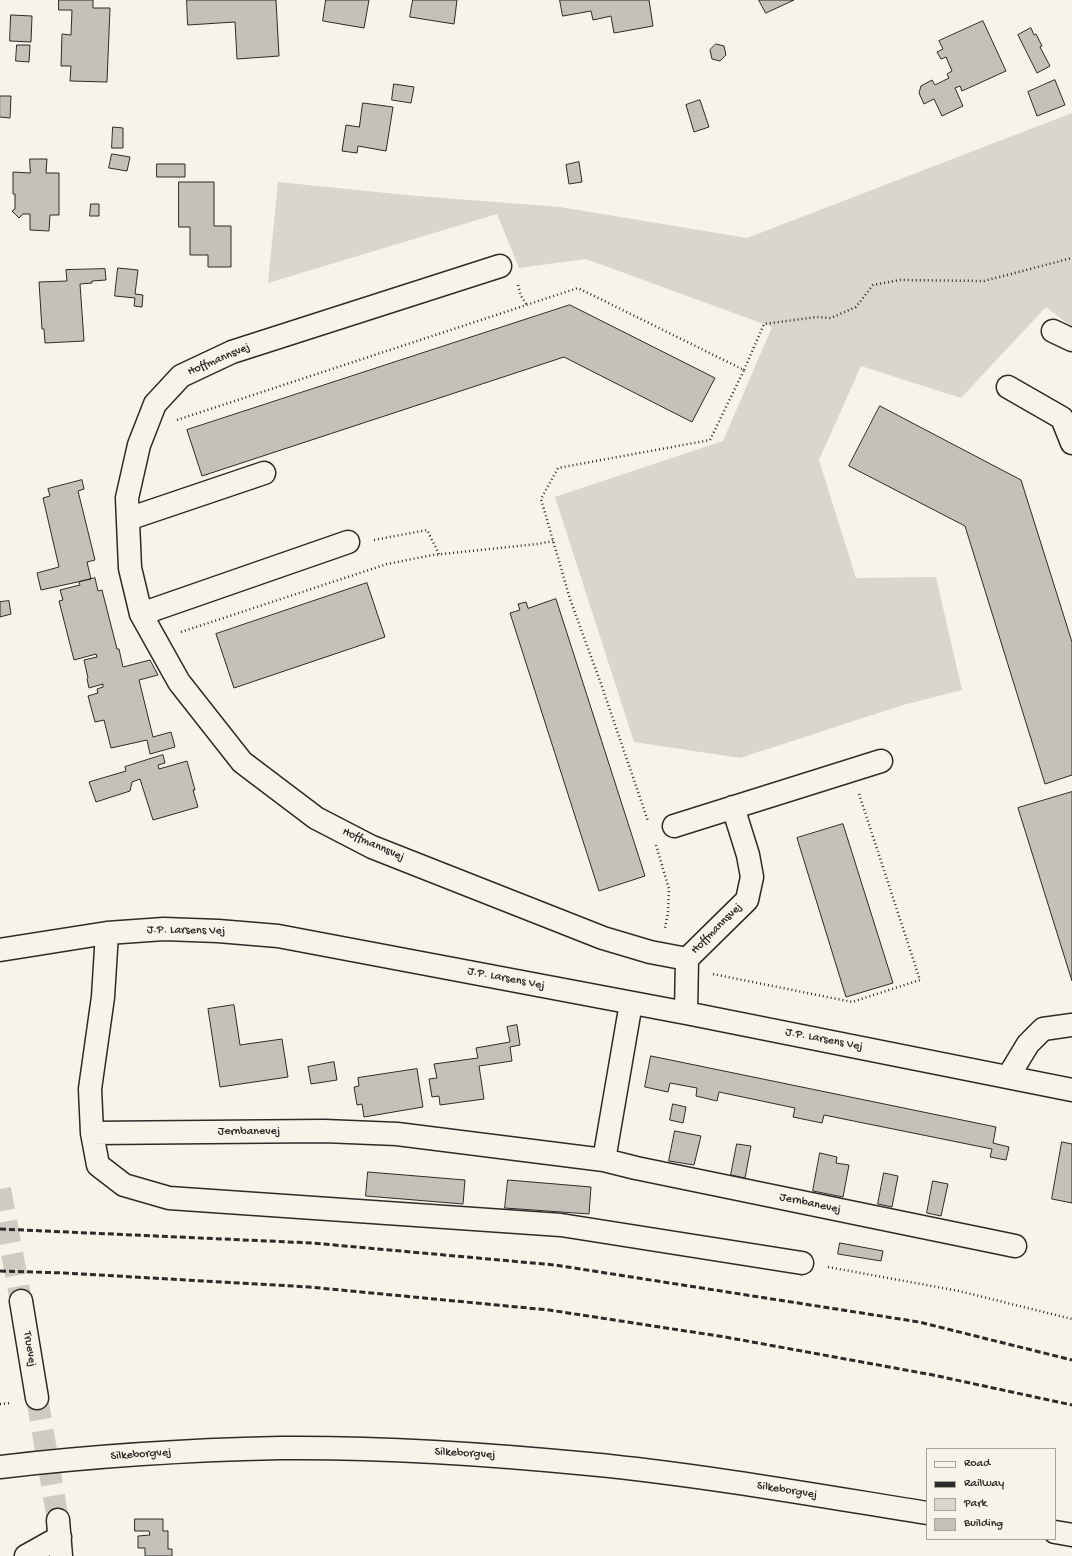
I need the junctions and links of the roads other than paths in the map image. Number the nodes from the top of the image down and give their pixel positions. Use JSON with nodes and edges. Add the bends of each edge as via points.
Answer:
{"nodes":[{"id":1,"x":500,"y":266,"type":"dead end"},
{"id":2,"x":1008,"y":387,"type":"dead end"},
{"id":3,"x":1072,"y":443,"type":"edge"},
{"id":4,"x":264,"y":473,"type":"dead end"},
{"id":5,"x":128,"y":519,"type":"junction"},
{"id":6,"x":348,"y":542,"type":"road end"},
{"id":7,"x":145,"y":621,"type":"junction"},
{"id":8,"x":881,"y":761,"type":"dead end"},
{"id":9,"x":733,"y":807,"type":"junction"},
{"id":10,"x":674,"y":826,"type":"dead end"},
{"id":11,"x":107,"y":933,"type":"junction"},
{"id":12,"x":0,"y":950,"type":"edge"},
{"id":13,"x":687,"y":964,"type":"junction"},
{"id":14,"x":631,"y":1003,"type":"junction"},
{"id":15,"x":686,"y":1013,"type":"junction"},
{"id":16,"x":1072,"y":1025,"type":"edge"},
{"id":17,"x":1008,"y":1077,"type":"junction"},
{"id":18,"x":1072,"y":1090,"type":"edge"},
{"id":19,"x":92,"y":1132,"type":"junction"},
{"id":20,"x":604,"y":1160,"type":"junction"},
{"id":21,"x":1015,"y":1246,"type":"dead end"},
{"id":22,"x":802,"y":1263,"type":"road end"},
{"id":23,"x":21,"y":1301,"type":"tunnel mouth"},
{"id":24,"x":37,"y":1398,"type":"tunnel mouth"},
{"id":25,"x":0,"y":1467,"type":"edge"},
{"id":26,"x":926,"y":1513,"type":"edge"},
{"id":27,"x":1056,"y":1532,"type":"edge"},
{"id":28,"x":1072,"y":1535,"type":"edge"},
{"id":29,"x":59,"y":1538,"type":"edge"},
{"id":30,"x":26,"y":1556,"type":"edge"}],
"edges":[{"from":1,"to":5,"type":"street","name":"Hoffmannsvej","via":[[232,352],[181,376],[155,404],[139,445],[127,498]]},
{"from":2,"to":3,"type":"street","via":[[1062,418]]},
{"from":4,"to":5,"type":"street"},
{"from":5,"to":7,"type":"street","name":"Hoffmannsvej","via":[[130,568]]},
{"from":6,"to":7,"type":"street"},
{"from":7,"to":13,"type":"street","name":"Hoffmannsvej","via":[[179,682],[242,762],[316,818],[372,847],[603,938]]},
{"from":8,"to":9,"type":"street"},
{"from":9,"to":10,"type":"street"},
{"from":9,"to":13,"type":"street","name":"Hoffmannsvej","via":[[752,877],[747,900]]},
{"from":11,"to":12,"type":"street","name":"J.P. Larsens Vej"},
{"from":11,"to":14,"type":"street","name":"J.P. Larsens Vej","via":[[164,929],[278,936]]},
{"from":11,"to":19,"type":"street","via":[[103,997],[90,1089]]},
{"from":13,"to":15,"type":"street","name":"Hoffmannsvej"},
{"from":14,"to":15,"type":"street","name":"J.P. Larsens Vej"},
{"from":14,"to":20,"type":"street"},
{"from":15,"to":17,"type":"street","name":"J.P. Larsens Vej"},
{"from":16,"to":17,"type":"street","via":[[1043,1029],[1028,1044]]},
{"from":17,"to":18,"type":"street","name":"J.P. Larsens Vej"},
{"from":19,"to":20,"type":"street","name":"Jernbanevej","via":[[324,1131],[390,1134]]},
{"from":19,"to":22,"type":"street","via":[[98,1166],[124,1185],[169,1198],[561,1225]]},
{"from":20,"to":21,"type":"street","name":"Jernbanevej"},
{"from":23,"to":24,"type":"street","name":"Truevej"},
{"from":25,"to":26,"type":"street","name":"Silkeborgvej","via":[[124,1455],[282,1448],[443,1453],[658,1472]]},
{"from":27,"to":28,"type":"street"},
{"from":29,"to":30,"type":"street"}]}
